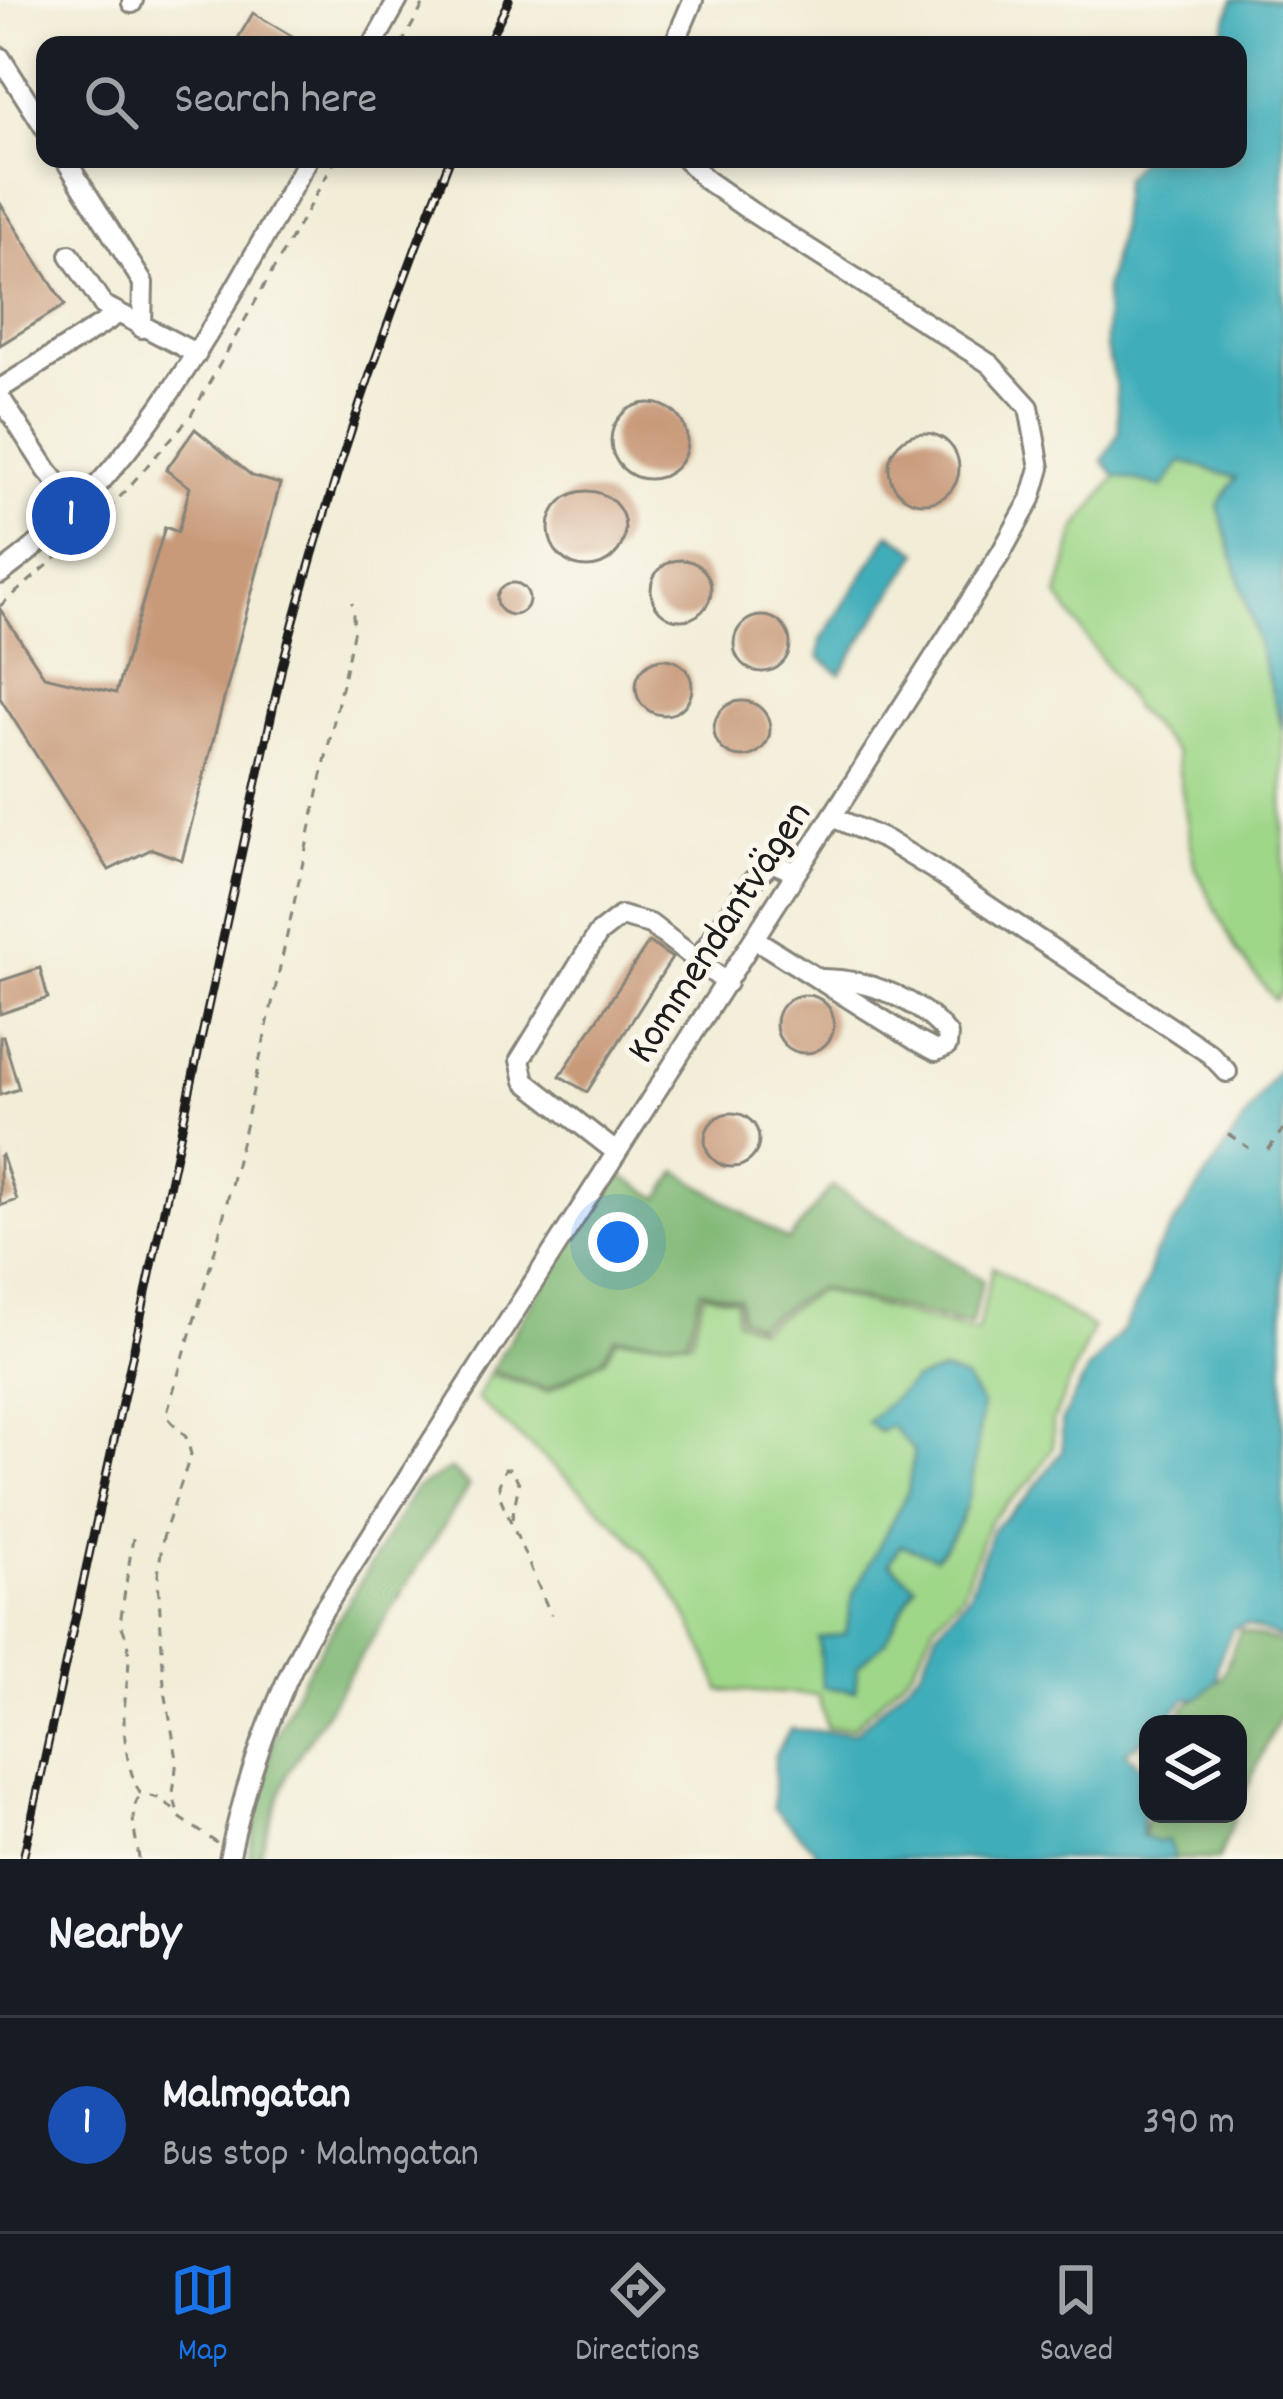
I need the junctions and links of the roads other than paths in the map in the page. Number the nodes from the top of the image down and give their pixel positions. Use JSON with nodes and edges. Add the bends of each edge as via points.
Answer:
{"nodes":[{"id":1,"x":693,"y":0,"type":"edge"},
{"id":2,"x":395,"y":1,"type":"edge"},
{"id":3,"x":378,"y":36,"type":"edge"},
{"id":4,"x":678,"y":36,"type":"edge"},
{"id":5,"x":0,"y":58,"type":"edge"},
{"id":6,"x":36,"y":114,"type":"edge"},
{"id":7,"x":71,"y":168,"type":"edge"},
{"id":8,"x":303,"y":168,"type":"edge"},
{"id":9,"x":695,"y":168,"type":"edge"},
{"id":10,"x":70,"y":255,"type":"dead end"},
{"id":11,"x":118,"y":314,"type":"junction"},
{"id":12,"x":142,"y":328,"type":"junction"},
{"id":13,"x":197,"y":354,"type":"junction"},
{"id":14,"x":0,"y":393,"type":"edge"},
{"id":15,"x":79,"y":509,"type":"junction"},
{"id":16,"x":0,"y":574,"type":"edge"},
{"id":17,"x":832,"y":817,"type":"junction"},
{"id":18,"x":796,"y":873,"type":"junction"},
{"id":19,"x":755,"y":939,"type":"junction"},
{"id":20,"x":698,"y":959,"type":"junction"},
{"id":21,"x":820,"y":979,"type":"junction"},
{"id":22,"x":727,"y":982,"type":"junction"},
{"id":23,"x":1227,"y":1072,"type":"dead end"},
{"id":24,"x":616,"y":1152,"type":"junction"},
{"id":25,"x":230,"y":1855,"type":"edge"}],
"edges":[{"from":1,"to":4,"type":"street"},
{"from":2,"to":3,"type":"street"},
{"from":5,"to":6,"type":"street"},
{"from":7,"to":12,"type":"street","via":[[143,283]]},
{"from":8,"to":13,"type":"street"},
{"from":9,"to":17,"type":"street","name":"Kommendantvägen","via":[[749,212],[990,364],[1029,407],[1040,468],[1031,499]]},
{"from":10,"to":11,"type":"street"},
{"from":11,"to":12,"type":"street"},
{"from":11,"to":14,"type":"street"},
{"from":12,"to":13,"type":"street"},
{"from":13,"to":15,"type":"street"},
{"from":14,"to":15,"type":"street"},
{"from":15,"to":16,"type":"street"},
{"from":17,"to":18,"type":"street","name":"Kommendantvägen"},
{"from":17,"to":23,"type":"street","via":[[933,869]]},
{"from":18,"to":19,"type":"street","name":"Kommendantvägen"},
{"from":18,"to":20,"type":"street","via":[[772,862]]},
{"from":19,"to":21,"type":"street"},
{"from":19,"to":22,"type":"street","name":"Kommendantvägen"},
{"from":20,"to":22,"type":"street"},
{"from":20,"to":24,"type":"street","via":[[650,924],[621,916],[598,934],[520,1060],[525,1081]]},
{"from":21,"to":21,"type":"street","via":[[856,982],[902,1000],[941,1026],[947,1046],[937,1051],[915,1040]]},
{"from":22,"to":24,"type":"street","name":"Kommendantvägen"},
{"from":24,"to":25,"type":"street","name":"Kommendantvägen","via":[[309,1634],[278,1694]]}]}
